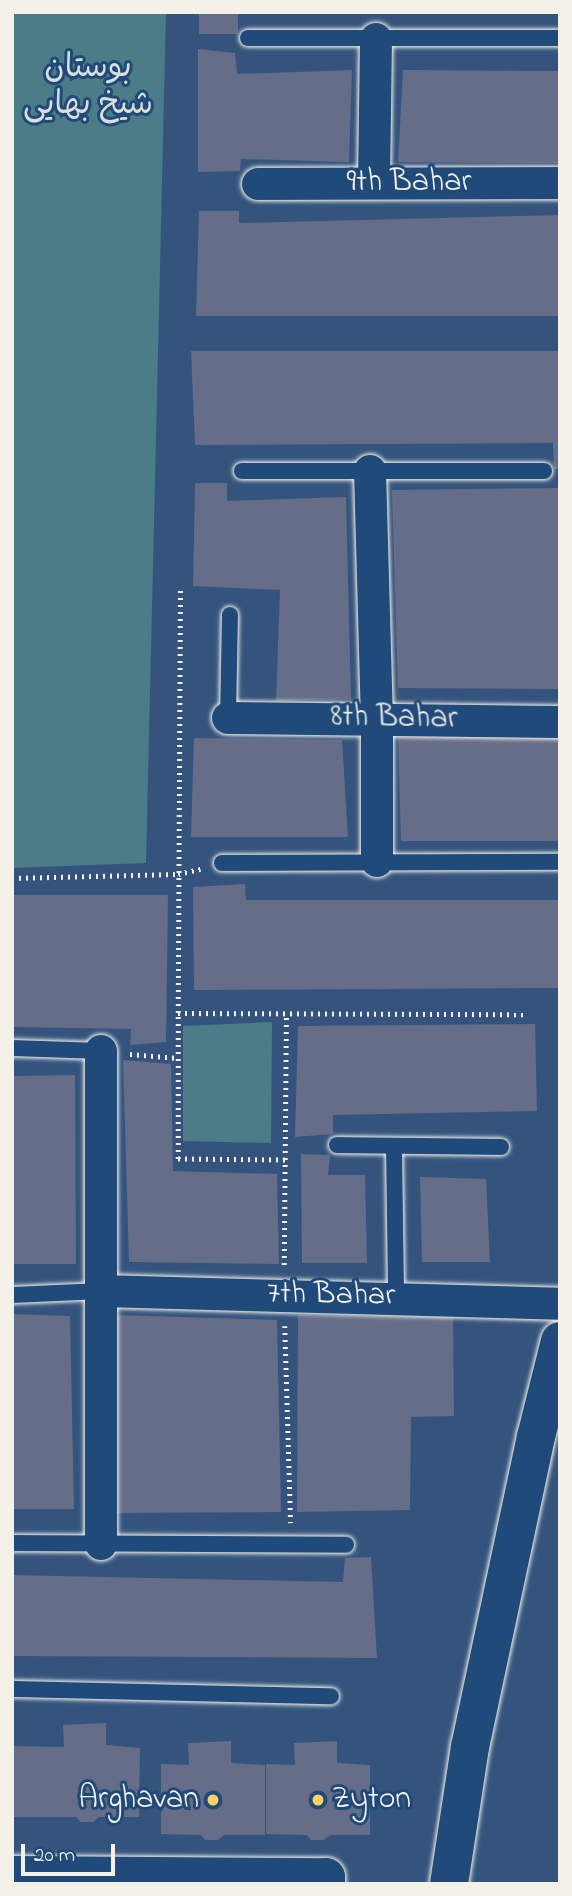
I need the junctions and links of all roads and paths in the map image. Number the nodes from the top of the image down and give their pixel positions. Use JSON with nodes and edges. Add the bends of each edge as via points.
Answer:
{"nodes":[{"id":1,"x":560,"y":37,"type":"edge"},
{"id":2,"x":248,"y":38,"type":"dead end"},
{"id":3,"x":376,"y":39,"type":"junction"},
{"id":4,"x":374,"y":183,"type":"junction"},
{"id":5,"x":560,"y":183,"type":"edge"},
{"id":6,"x":258,"y":184,"type":"dead end"},
{"id":7,"x":242,"y":471,"type":"dead end"},
{"id":8,"x":370,"y":471,"type":"junction"},
{"id":9,"x":544,"y":471,"type":"dead end"},
{"id":10,"x":180,"y":589,"type":"dead end"},
{"id":11,"x":230,"y":615,"type":"dead end"},
{"id":12,"x":228,"y":718,"type":"joint"},
{"id":13,"x":377,"y":718,"type":"junction"},
{"id":14,"x":560,"y":722,"type":"edge"},
{"id":15,"x":377,"y":861,"type":"junction"},
{"id":16,"x":560,"y":862,"type":"edge"},
{"id":17,"x":222,"y":863,"type":"dead end"},
{"id":18,"x":178,"y":874,"type":"junction"},
{"id":19,"x":12,"y":878,"type":"edge"},
{"id":20,"x":178,"y":1013,"type":"junction"},
{"id":21,"x":523,"y":1014,"type":"dead end"},
{"id":22,"x":12,"y":1048,"type":"edge"},
{"id":23,"x":102,"y":1051,"type":"junction"},
{"id":24,"x":178,"y":1058,"type":"junction"},
{"id":25,"x":337,"y":1145,"type":"dead end"},
{"id":26,"x":394,"y":1146,"type":"junction"},
{"id":27,"x":501,"y":1147,"type":"dead end"},
{"id":28,"x":285,"y":1160,"type":"dead end"},
{"id":29,"x":102,"y":1291,"type":"junction"},
{"id":30,"x":12,"y":1295,"type":"edge"},
{"id":31,"x":396,"y":1297,"type":"junction"},
{"id":32,"x":560,"y":1304,"type":"edge"},
{"id":33,"x":560,"y":1341,"type":"edge"},
{"id":34,"x":12,"y":1543,"type":"edge"},
{"id":35,"x":101,"y":1544,"type":"junction"},
{"id":36,"x":346,"y":1545,"type":"dead end"},
{"id":37,"x":12,"y":1689,"type":"edge"},
{"id":38,"x":331,"y":1696,"type":"dead end"},
{"id":39,"x":12,"y":1875,"type":"edge"},
{"id":40,"x":326,"y":1884,"type":"edge"},
{"id":41,"x":449,"y":1884,"type":"edge"}],
"edges":[{"from":1,"to":3,"type":"lane"},
{"from":2,"to":3,"type":"lane"},
{"from":3,"to":4,"type":"street"},
{"from":4,"to":5,"type":"street","name":"9th Bahar"},
{"from":4,"to":6,"type":"street","name":"9th Bahar"},
{"from":7,"to":8,"type":"lane"},
{"from":8,"to":9,"type":"lane"},
{"from":8,"to":13,"type":"street"},
{"from":10,"to":18,"type":"path"},
{"from":11,"to":12,"type":"lane"},
{"from":12,"to":13,"type":"street","name":"8th Bahar"},
{"from":13,"to":14,"type":"street","name":"8th Bahar"},
{"from":13,"to":15,"type":"street"},
{"from":15,"to":16,"type":"lane"},
{"from":15,"to":17,"type":"lane"},
{"from":18,"to":19,"type":"path"},
{"from":18,"to":20,"type":"path"},
{"from":20,"to":21,"type":"path"},
{"from":20,"to":24,"type":"path"},
{"from":22,"to":23,"type":"lane"},
{"from":23,"to":24,"type":"path"},
{"from":23,"to":29,"type":"street"},
{"from":24,"to":28,"type":"path","via":[[178,1159]]},
{"from":25,"to":26,"type":"lane"},
{"from":26,"to":27,"type":"lane"},
{"from":26,"to":31,"type":"lane"},
{"from":29,"to":30,"type":"lane"},
{"from":29,"to":31,"type":"street","name":"7th Bahar"},
{"from":29,"to":35,"type":"street"},
{"from":31,"to":32,"type":"street","name":"7th Bahar"},
{"from":33,"to":41,"type":"street","via":[[470,1746]]},
{"from":34,"to":35,"type":"lane"},
{"from":35,"to":36,"type":"lane"},
{"from":37,"to":38,"type":"lane"},
{"from":39,"to":40,"type":"street","via":[[326,1877]]}]}
